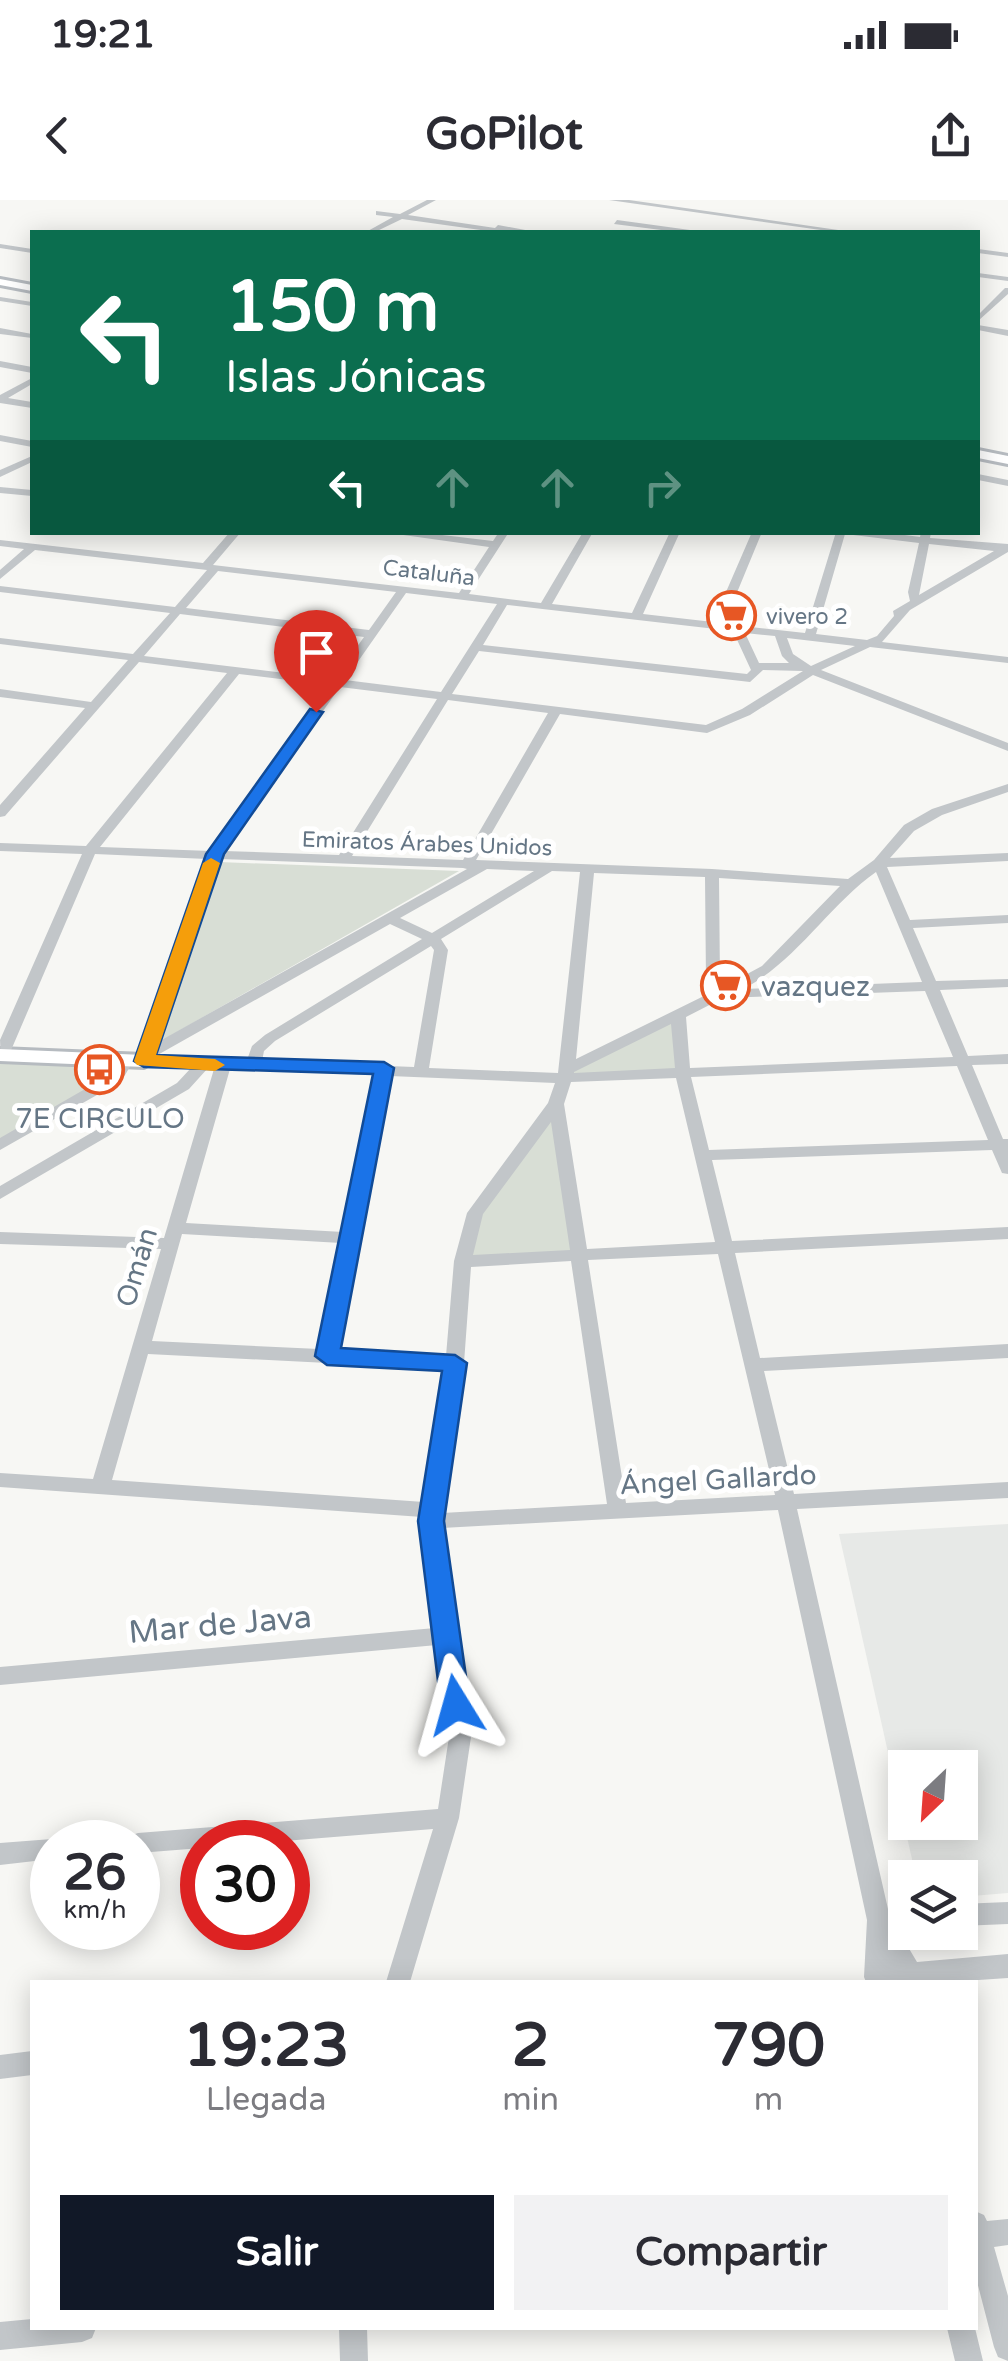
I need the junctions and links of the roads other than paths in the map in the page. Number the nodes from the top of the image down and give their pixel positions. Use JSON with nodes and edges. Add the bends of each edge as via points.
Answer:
{"nodes":[{"id":1,"x":432,"y":200,"type":"edge"},
{"id":2,"x":613,"y":200,"type":"edge"},
{"id":3,"x":646,"y":205,"type":"junction"},
{"id":4,"x":379,"y":213,"type":"dead end"},
{"id":5,"x":405,"y":215,"type":"junction"},
{"id":6,"x":374,"y":230,"type":"edge"},
{"id":7,"x":495,"y":230,"type":"edge"},
{"id":8,"x":517,"y":230,"type":"edge"},
{"id":9,"x":668,"y":230,"type":"edge"},
{"id":10,"x":821,"y":230,"type":"edge"},
{"id":11,"x":0,"y":246,"type":"edge"},
{"id":12,"x":30,"y":251,"type":"edge"},
{"id":13,"x":980,"y":251,"type":"edge"},
{"id":14,"x":1008,"y":255,"type":"edge"},
{"id":15,"x":980,"y":274,"type":"edge"},
{"id":16,"x":1008,"y":279,"type":"edge"},
{"id":17,"x":0,"y":282,"type":"edge"},
{"id":18,"x":30,"y":288,"type":"edge"},
{"id":19,"x":1008,"y":290,"type":"edge"},
{"id":20,"x":2,"y":301,"type":"edge"},
{"id":21,"x":980,"y":301,"type":"edge"},
{"id":22,"x":30,"y":304,"type":"edge"},
{"id":23,"x":994,"y":304,"type":"junction"},
{"id":24,"x":1008,"y":306,"type":"edge"},
{"id":25,"x":980,"y":317,"type":"edge"},
{"id":26,"x":980,"y":328,"type":"edge"},
{"id":27,"x":0,"y":331,"type":"edge"},
{"id":28,"x":1008,"y":333,"type":"edge"},
{"id":29,"x":30,"y":336,"type":"edge"},
{"id":30,"x":0,"y":364,"type":"edge"},
{"id":31,"x":30,"y":370,"type":"edge"},
{"id":32,"x":30,"y":382,"type":"edge"},
{"id":33,"x":0,"y":400,"type":"edge"},
{"id":34,"x":30,"y":406,"type":"edge"},
{"id":35,"x":0,"y":438,"type":"edge"},
{"id":36,"x":30,"y":444,"type":"edge"},
{"id":37,"x":980,"y":454,"type":"edge"},
{"id":38,"x":1008,"y":460,"type":"edge"},
{"id":39,"x":30,"y":461,"type":"edge"},
{"id":40,"x":0,"y":474,"type":"edge"},
{"id":41,"x":980,"y":477,"type":"edge"},
{"id":42,"x":1008,"y":483,"type":"edge"},
{"id":43,"x":0,"y":490,"type":"edge"},
{"id":44,"x":30,"y":494,"type":"edge"},
{"id":45,"x":1008,"y":532,"type":"edge"},
{"id":46,"x":234,"y":535,"type":"edge"},
{"id":47,"x":412,"y":535,"type":"edge"},
{"id":48,"x":502,"y":535,"type":"edge"},
{"id":49,"x":586,"y":535,"type":"edge"},
{"id":50,"x":674,"y":535,"type":"edge"},
{"id":51,"x":757,"y":535,"type":"edge"},
{"id":52,"x":839,"y":535,"type":"edge"},
{"id":53,"x":925,"y":536,"type":"edge"},
{"id":54,"x":0,"y":543,"type":"edge"},
{"id":55,"x":496,"y":545,"type":"junction"},
{"id":56,"x":32,"y":546,"type":"junction"},
{"id":57,"x":1007,"y":548,"type":"edge"},
{"id":58,"x":211,"y":566,"type":"junction"},
{"id":59,"x":0,"y":576,"type":"edge"},
{"id":60,"x":0,"y":589,"type":"edge"},
{"id":61,"x":403,"y":590,"type":"junction"},
{"id":62,"x":462,"y":596,"type":"junction"},
{"id":63,"x":504,"y":601,"type":"junction"},
{"id":64,"x":546,"y":604,"type":"junction"},
{"id":65,"x":911,"y":605,"type":"junction"},
{"id":66,"x":176,"y":612,"type":"junction"},
{"id":67,"x":637,"y":615,"type":"junction"},
{"id":68,"x":718,"y":624,"type":"junction"},
{"id":69,"x":737,"y":626,"type":"junction"},
{"id":70,"x":779,"y":632,"type":"junction"},
{"id":71,"x":370,"y":634,"type":"junction"},
{"id":72,"x":810,"y":636,"type":"junction"},
{"id":73,"x":853,"y":640,"type":"junction"},
{"id":74,"x":0,"y":641,"type":"edge"},
{"id":75,"x":870,"y":643,"type":"junction"},
{"id":76,"x":474,"y":647,"type":"junction"},
{"id":77,"x":136,"y":659,"type":"junction"},
{"id":78,"x":1008,"y":660,"type":"edge"},
{"id":79,"x":807,"y":668,"type":"junction"},
{"id":80,"x":756,"y":669,"type":"junction"},
{"id":81,"x":235,"y":671,"type":"junction"},
{"id":82,"x":336,"y":684,"type":"junction"},
{"id":83,"x":778,"y":690,"type":"junction"},
{"id":84,"x":0,"y":692,"type":"edge"},
{"id":85,"x":444,"y":698,"type":"junction"},
{"id":86,"x":94,"y":706,"type":"junction"},
{"id":87,"x":555,"y":712,"type":"junction"},
{"id":88,"x":1008,"y":747,"type":"edge"},
{"id":89,"x":1008,"y":788,"type":"edge"},
{"id":90,"x":0,"y":813,"type":"edge"},
{"id":91,"x":0,"y":847,"type":"edge"},
{"id":92,"x":90,"y":850,"type":"junction"},
{"id":93,"x":215,"y":854,"type":"junction"},
{"id":94,"x":1008,"y":858,"type":"edge"},
{"id":95,"x":343,"y":859,"type":"junction"},
{"id":96,"x":879,"y":863,"type":"junction"},
{"id":97,"x":474,"y":865,"type":"junction"},
{"id":98,"x":549,"y":868,"type":"junction"},
{"id":99,"x":587,"y":870,"type":"junction"},
{"id":100,"x":712,"y":873,"type":"junction"},
{"id":101,"x":851,"y":882,"type":"junction"},
{"id":102,"x":1008,"y":919,"type":"edge"},
{"id":103,"x":390,"y":920,"type":"junction"},
{"id":104,"x":905,"y":924,"type":"junction"},
{"id":105,"x":434,"y":940,"type":"junction"},
{"id":106,"x":1008,"y":983,"type":"edge"},
{"id":107,"x":930,"y":986,"type":"junction"},
{"id":108,"x":720,"y":994,"type":"junction"},
{"id":109,"x":678,"y":1015,"type":"junction"},
{"id":110,"x":0,"y":1055,"type":"edge"},
{"id":111,"x":139,"y":1059,"type":"junction"},
{"id":112,"x":1008,"y":1059,"type":"edge"},
{"id":113,"x":962,"y":1062,"type":"junction"},
{"id":114,"x":202,"y":1064,"type":"junction"},
{"id":115,"x":223,"y":1065,"type":"junction"},
{"id":116,"x":253,"y":1066,"type":"junction"},
{"id":117,"x":384,"y":1068,"type":"junction"},
{"id":118,"x":422,"y":1070,"type":"junction"},
{"id":119,"x":564,"y":1073,"type":"junction"},
{"id":120,"x":683,"y":1075,"type":"junction"},
{"id":121,"x":556,"y":1104,"type":"junction"},
{"id":122,"x":1003,"y":1145,"type":"edge"},
{"id":123,"x":0,"y":1146,"type":"edge"},
{"id":124,"x":703,"y":1155,"type":"junction"},
{"id":125,"x":1008,"y":1169,"type":"edge"},
{"id":126,"x":5,"y":1190,"type":"edge"},
{"id":127,"x":0,"y":1213,"type":"edge"},
{"id":128,"x":1008,"y":1233,"type":"edge"},
{"id":129,"x":173,"y":1236,"type":"junction"},
{"id":130,"x":0,"y":1238,"type":"edge"},
{"id":131,"x":352,"y":1238,"type":"junction"},
{"id":132,"x":722,"y":1246,"type":"junction"},
{"id":133,"x":581,"y":1253,"type":"junction"},
{"id":134,"x":463,"y":1261,"type":"junction"},
{"id":135,"x":141,"y":1346,"type":"junction"},
{"id":136,"x":1008,"y":1351,"type":"edge"},
{"id":137,"x":327,"y":1356,"type":"junction"},
{"id":138,"x":455,"y":1363,"type":"junction"},
{"id":139,"x":754,"y":1365,"type":"junction"},
{"id":140,"x":0,"y":1480,"type":"edge"},
{"id":141,"x":101,"y":1484,"type":"junction"},
{"id":142,"x":1008,"y":1490,"type":"edge"},
{"id":143,"x":786,"y":1502,"type":"junction"},
{"id":144,"x":618,"y":1512,"type":"junction"},
{"id":145,"x":432,"y":1515,"type":"junction"},
{"id":146,"x":446,"y":1636,"type":"junction"},
{"id":147,"x":0,"y":1676,"type":"edge"},
{"id":148,"x":448,"y":1818,"type":"junction"},
{"id":149,"x":160,"y":1841,"type":"edge"},
{"id":150,"x":30,"y":1852,"type":"edge"},
{"id":151,"x":0,"y":1854,"type":"edge"},
{"id":152,"x":1008,"y":1912,"type":"edge"},
{"id":153,"x":978,"y":1914,"type":"edge"},
{"id":154,"x":879,"y":1920,"type":"junction"},
{"id":155,"x":888,"y":1920,"type":"edge"},
{"id":156,"x":1008,"y":1966,"type":"edge"},
{"id":157,"x":915,"y":1978,"type":"edge"},
{"id":158,"x":399,"y":1980,"type":"edge"},
{"id":159,"x":877,"y":1980,"type":"edge"},
{"id":160,"x":30,"y":2063,"type":"edge"},
{"id":161,"x":0,"y":2066,"type":"edge"},
{"id":162,"x":978,"y":2231,"type":"edge"},
{"id":163,"x":1008,"y":2232,"type":"edge"},
{"id":164,"x":978,"y":2238,"type":"edge"},
{"id":165,"x":62,"y":2330,"type":"edge"},
{"id":166,"x":353,"y":2330,"type":"edge"},
{"id":167,"x":961,"y":2330,"type":"edge"},
{"id":168,"x":0,"y":2336,"type":"edge"},
{"id":169,"x":1008,"y":2347,"type":"edge"},
{"id":170,"x":354,"y":2361,"type":"edge"},
{"id":171,"x":969,"y":2361,"type":"edge"}],
"edges":[{"from":1,"to":5,"type":"street"},
{"from":2,"to":3,"type":"street"},
{"from":3,"to":9,"type":"street","via":[[613,225]]},
{"from":3,"to":10,"type":"street"},
{"from":4,"to":5,"type":"street"},
{"from":5,"to":6,"type":"street"},
{"from":5,"to":7,"type":"street"},
{"from":5,"to":8,"type":"street"},
{"from":11,"to":12,"type":"street"},
{"from":13,"to":14,"type":"street"},
{"from":15,"to":16,"type":"street"},
{"from":17,"to":18,"type":"street"},
{"from":19,"to":23,"type":"street"},
{"from":20,"to":22,"type":"street"},
{"from":21,"to":23,"type":"street"},
{"from":23,"to":24,"type":"street"},
{"from":23,"to":25,"type":"street"},
{"from":26,"to":28,"type":"street"},
{"from":27,"to":29,"type":"street"},
{"from":30,"to":31,"type":"street"},
{"from":32,"to":33,"type":"street"},
{"from":33,"to":34,"type":"street"},
{"from":35,"to":36,"type":"street"},
{"from":37,"to":38,"type":"street"},
{"from":39,"to":40,"type":"street"},
{"from":41,"to":42,"type":"street"},
{"from":43,"to":44,"type":"street"},
{"from":45,"to":57,"type":"street"},
{"from":46,"to":58,"type":"street"},
{"from":47,"to":55,"type":"street"},
{"from":48,"to":55,"type":"street"},
{"from":49,"to":64,"type":"street"},
{"from":50,"to":67,"type":"street"},
{"from":51,"to":68,"type":"street"},
{"from":52,"to":72,"type":"street"},
{"from":53,"to":57,"type":"street"},
{"from":53,"to":65,"type":"street"},
{"from":54,"to":56,"type":"street","name":"Cataluña"},
{"from":55,"to":62,"type":"street"},
{"from":56,"to":58,"type":"street","name":"Cataluña"},
{"from":56,"to":59,"type":"street"},
{"from":57,"to":65,"type":"street"},
{"from":58,"to":61,"type":"street","name":"Cataluña"},
{"from":58,"to":66,"type":"street"},
{"from":60,"to":66,"type":"street"},
{"from":61,"to":62,"type":"street","name":"Cataluña"},
{"from":61,"to":71,"type":"street"},
{"from":62,"to":63,"type":"street","name":"Cataluña"},
{"from":63,"to":64,"type":"street","name":"Cataluña"},
{"from":63,"to":76,"type":"street"},
{"from":64,"to":67,"type":"street","name":"Cataluña"},
{"from":65,"to":73,"type":"street"},
{"from":65,"to":75,"type":"street"},
{"from":66,"to":71,"type":"street"},
{"from":66,"to":77,"type":"street"},
{"from":67,"to":68,"type":"street","name":"Cataluña"},
{"from":68,"to":69,"type":"street","name":"Cataluña"},
{"from":69,"to":70,"type":"street","name":"Cataluña"},
{"from":69,"to":80,"type":"street"},
{"from":70,"to":72,"type":"street","name":"Cataluña"},
{"from":70,"to":79,"type":"street","via":[[788,656]]},
{"from":71,"to":82,"type":"street"},
{"from":72,"to":73,"type":"street","name":"Cataluña"},
{"from":73,"to":75,"type":"street","name":"Cataluña"},
{"from":74,"to":77,"type":"street"},
{"from":75,"to":78,"type":"street","name":"Cataluña"},
{"from":75,"to":79,"type":"street"},
{"from":76,"to":80,"type":"street","via":[[711,676],[750,678]]},
{"from":76,"to":85,"type":"street"},
{"from":77,"to":81,"type":"street"},
{"from":77,"to":86,"type":"street"},
{"from":79,"to":80,"type":"street"},
{"from":79,"to":83,"type":"street"},
{"from":79,"to":88,"type":"street"},
{"from":80,"to":83,"type":"street"},
{"from":81,"to":82,"type":"street"},
{"from":81,"to":92,"type":"street"},
{"from":82,"to":85,"type":"street"},
{"from":82,"to":93,"type":"street"},
{"from":83,"to":87,"type":"street","via":[[707,730]]},
{"from":84,"to":86,"type":"street"},
{"from":85,"to":87,"type":"street"},
{"from":85,"to":95,"type":"street"},
{"from":86,"to":90,"type":"street"},
{"from":87,"to":97,"type":"street"},
{"from":89,"to":96,"type":"street","via":[[920,820]]},
{"from":91,"to":92,"type":"street","name":"Emiratos Árabes Unidos"},
{"from":92,"to":93,"type":"street","name":"Emiratos Árabes Unidos"},
{"from":92,"to":110,"type":"street"},
{"from":93,"to":95,"type":"street","name":"Emiratos Árabes Unidos"},
{"from":93,"to":111,"type":"street"},
{"from":94,"to":96,"type":"street"},
{"from":95,"to":97,"type":"street","name":"Emiratos Árabes Unidos"},
{"from":96,"to":101,"type":"street"},
{"from":96,"to":104,"type":"street"},
{"from":97,"to":98,"type":"street","name":"Emiratos Árabes Unidos"},
{"from":97,"to":103,"type":"street"},
{"from":98,"to":99,"type":"street","name":"Emiratos Árabes Unidos"},
{"from":98,"to":105,"type":"street"},
{"from":99,"to":100,"type":"street","name":"Emiratos Árabes Unidos"},
{"from":99,"to":119,"type":"street"},
{"from":100,"to":101,"type":"street","name":"Emiratos Árabes Unidos"},
{"from":100,"to":108,"type":"street","via":[[713,982]]},
{"from":101,"to":108,"type":"street","via":[[767,969]]},
{"from":102,"to":104,"type":"street"},
{"from":103,"to":105,"type":"street"},
{"from":103,"to":111,"type":"street"},
{"from":104,"to":107,"type":"street"},
{"from":105,"to":116,"type":"street","via":[[270,1038],[256,1050]]},
{"from":105,"to":118,"type":"street","via":[[441,950]]},
{"from":106,"to":107,"type":"street"},
{"from":107,"to":108,"type":"street"},
{"from":107,"to":113,"type":"street"},
{"from":108,"to":109,"type":"street"},
{"from":109,"to":119,"type":"street"},
{"from":109,"to":120,"type":"street"},
{"from":110,"to":111,"type":"street"},
{"from":111,"to":114,"type":"street"},
{"from":111,"to":123,"type":"street"},
{"from":112,"to":113,"type":"street"},
{"from":113,"to":120,"type":"street"},
{"from":113,"to":122,"type":"street"},
{"from":114,"to":115,"type":"street"},
{"from":114,"to":126,"type":"street","via":[[184,1086]]},
{"from":115,"to":116,"type":"street"},
{"from":115,"to":129,"type":"street","name":"Omán"},
{"from":116,"to":117,"type":"street"},
{"from":117,"to":118,"type":"street"},
{"from":117,"to":131,"type":"street"},
{"from":118,"to":119,"type":"street"},
{"from":119,"to":120,"type":"street"},
{"from":119,"to":121,"type":"street"},
{"from":120,"to":124,"type":"street"},
{"from":121,"to":133,"type":"street"},
{"from":121,"to":134,"type":"street","via":[[476,1213]]},
{"from":122,"to":124,"type":"street"},
{"from":122,"to":125,"type":"street"},
{"from":124,"to":132,"type":"street"},
{"from":126,"to":127,"type":"street"},
{"from":128,"to":132,"type":"street"},
{"from":129,"to":130,"type":"street"},
{"from":129,"to":131,"type":"street"},
{"from":129,"to":135,"type":"street","name":"Omán"},
{"from":131,"to":137,"type":"street"},
{"from":132,"to":133,"type":"street"},
{"from":132,"to":139,"type":"street"},
{"from":133,"to":134,"type":"street"},
{"from":133,"to":144,"type":"street"},
{"from":134,"to":138,"type":"street"},
{"from":135,"to":137,"type":"street"},
{"from":135,"to":141,"type":"street","name":"Omán"},
{"from":136,"to":139,"type":"street"},
{"from":137,"to":138,"type":"street"},
{"from":138,"to":145,"type":"street"},
{"from":139,"to":143,"type":"street"},
{"from":140,"to":141,"type":"street","name":"Ángel Gallardo"},
{"from":141,"to":145,"type":"street","name":"Ángel Gallardo"},
{"from":142,"to":143,"type":"street","name":"Ángel Gallardo"},
{"from":143,"to":144,"type":"street","name":"Ángel Gallardo"},
{"from":143,"to":154,"type":"street"},
{"from":144,"to":145,"type":"street","name":"Ángel Gallardo"},
{"from":145,"to":146,"type":"street"},
{"from":146,"to":147,"type":"street","name":"Mar de Java"},
{"from":146,"to":148,"type":"street","via":[[460,1736]]},
{"from":148,"to":149,"type":"street"},
{"from":148,"to":158,"type":"street"},
{"from":150,"to":151,"type":"street"},
{"from":152,"to":153,"type":"street"},
{"from":154,"to":155,"type":"street"},
{"from":154,"to":157,"type":"street"},
{"from":154,"to":159,"type":"street"},
{"from":156,"to":157,"type":"street"},
{"from":157,"to":159,"type":"street"},
{"from":160,"to":161,"type":"street"},
{"from":162,"to":163,"type":"street"},
{"from":164,"to":169,"type":"street"},
{"from":165,"to":168,"type":"street"},
{"from":166,"to":170,"type":"street"},
{"from":167,"to":171,"type":"street"}]}
